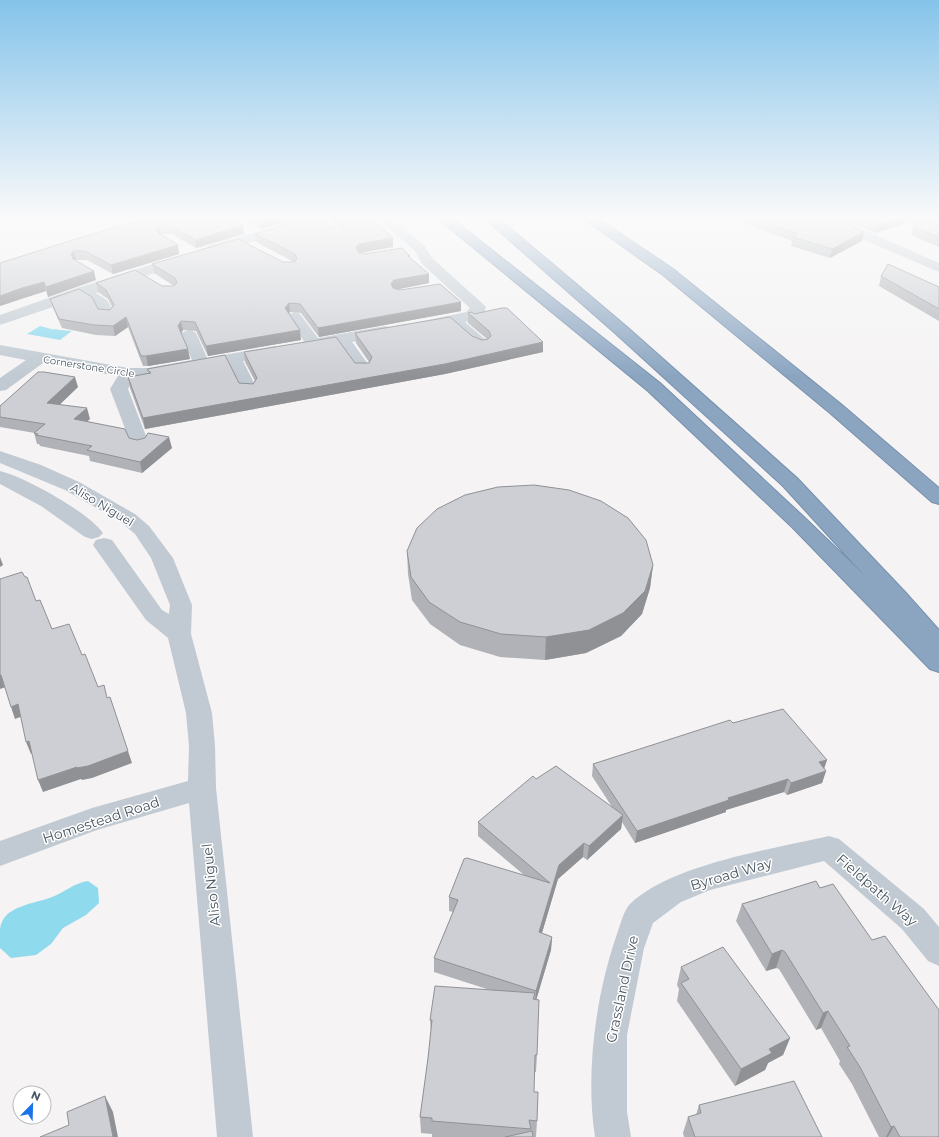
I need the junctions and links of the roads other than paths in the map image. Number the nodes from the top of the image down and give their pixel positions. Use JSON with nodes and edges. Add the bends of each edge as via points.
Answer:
{"nodes":[{"id":1,"x":144,"y":270,"type":"edge"},
{"id":2,"x":434,"y":270,"type":"edge"},
{"id":3,"x":508,"y":270,"type":"edge"},
{"id":4,"x":551,"y":270,"type":"edge"},
{"id":5,"x":665,"y":270,"type":"edge"},
{"id":6,"x":138,"y":272,"type":"junction"},
{"id":7,"x":668,"y":272,"type":"joint"},
{"id":8,"x":157,"y":284,"type":"edge"},
{"id":9,"x":82,"y":291,"type":"junction"},
{"id":10,"x":0,"y":302,"type":"edge"},
{"id":11,"x":18,"y":313,"type":"junction"},
{"id":12,"x":107,"y":315,"type":"edge"},
{"id":13,"x":295,"y":317,"type":"dead end"},
{"id":14,"x":0,"y":320,"type":"edge"},
{"id":15,"x":454,"y":320,"type":"junction"},
{"id":16,"x":189,"y":335,"type":"dead end"},
{"id":17,"x":342,"y":339,"type":"junction"},
{"id":18,"x":314,"y":344,"type":"junction"},
{"id":19,"x":482,"y":344,"type":"edge"},
{"id":20,"x":0,"y":350,"type":"edge"},
{"id":21,"x":38,"y":358,"type":"junction"},
{"id":22,"x":233,"y":358,"type":"junction"},
{"id":23,"x":202,"y":364,"type":"junction"},
{"id":24,"x":363,"y":368,"type":"edge"},
{"id":25,"x":128,"y":373,"type":"junction"},
{"id":26,"x":0,"y":386,"type":"edge"},
{"id":27,"x":248,"y":389,"type":"edge"},
{"id":28,"x":140,"y":444,"type":"edge"},
{"id":29,"x":0,"y":457,"type":"edge"},
{"id":30,"x":34,"y":469,"type":"junction"},
{"id":31,"x":6,"y":479,"type":"edge"},
{"id":32,"x":939,"y":498,"type":"edge"},
{"id":33,"x":179,"y":634,"type":"junction"},
{"id":34,"x":939,"y":646,"type":"edge"},
{"id":35,"x":939,"y":663,"type":"edge"},
{"id":36,"x":202,"y":788,"type":"junction"},
{"id":37,"x":829,"y":848,"type":"joint"},
{"id":38,"x":0,"y":854,"type":"edge"},
{"id":39,"x":640,"y":914,"type":"joint"},
{"id":40,"x":939,"y":951,"type":"edge"},
{"id":41,"x":235,"y":1137,"type":"edge"},
{"id":42,"x":613,"y":1137,"type":"edge"}],
"edges":[{"from":1,"to":6,"type":"street"},
{"from":2,"to":15,"type":"street","name":"Cornerstone Circle","via":[[446,286],[478,307],[477,312],[471,316]]},
{"from":3,"to":35,"type":"highway","via":[[654,387],[799,523]]},
{"from":4,"to":34,"type":"highway","via":[[790,482],[897,596]]},
{"from":5,"to":7,"type":"highway"},
{"from":6,"to":8,"type":"street"},
{"from":6,"to":9,"type":"street","via":[[106,278]]},
{"from":7,"to":32,"type":"highway","via":[[836,409]]},
{"from":9,"to":11,"type":"street"},
{"from":9,"to":12,"type":"street","via":[[102,303]]},
{"from":10,"to":11,"type":"street"},
{"from":11,"to":14,"type":"street"},
{"from":13,"to":18,"type":"street"},
{"from":15,"to":17,"type":"street","name":"Cornerstone Circle"},
{"from":15,"to":19,"type":"street"},
{"from":16,"to":23,"type":"street"},
{"from":17,"to":18,"type":"street","name":"Cornerstone Circle"},
{"from":17,"to":24,"type":"street"},
{"from":18,"to":22,"type":"street","name":"Cornerstone Circle"},
{"from":20,"to":21,"type":"street","name":"Cornerstone Circle"},
{"from":21,"to":25,"type":"street","name":"Cornerstone Circle"},
{"from":21,"to":26,"type":"street","name":"Cornerstone Circle"},
{"from":22,"to":23,"type":"street","name":"Cornerstone Circle"},
{"from":22,"to":27,"type":"street"},
{"from":23,"to":25,"type":"street","name":"Cornerstone Circle","via":[[148,373]]},
{"from":25,"to":28,"type":"street","via":[[119,389]]},
{"from":29,"to":30,"type":"street","name":"Aliso Niguel"},
{"from":30,"to":31,"type":"street"},
{"from":30,"to":33,"type":"street","name":"Aliso Niguel","via":[[72,486],[128,518],[142,530],[162,558],[181,605]]},
{"from":31,"to":33,"type":"street","name":"Aliso Niguel","via":[[54,504],[98,539],[154,615]]},
{"from":33,"to":36,"type":"street","name":"Aliso Niguel","via":[[199,713]]},
{"from":36,"to":38,"type":"street","name":"Homestead Road","via":[[92,820]]},
{"from":36,"to":41,"type":"street","name":"Aliso Niguel"},
{"from":37,"to":39,"type":"street","name":"Byroad Way","via":[[706,878],[670,893]]},
{"from":37,"to":40,"type":"street","name":"Fieldpath Way","via":[[913,919]]},
{"from":39,"to":42,"type":"street","name":"Grassland Drive","via":[[628,948],[610,1035],[608,1112]]}]}
